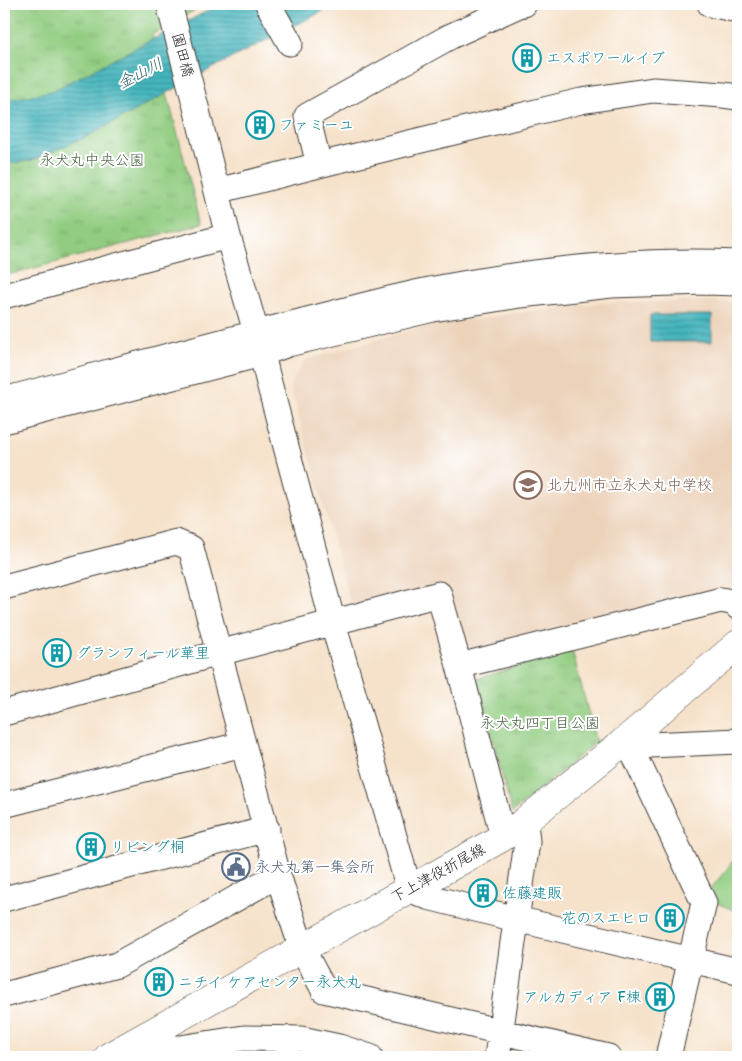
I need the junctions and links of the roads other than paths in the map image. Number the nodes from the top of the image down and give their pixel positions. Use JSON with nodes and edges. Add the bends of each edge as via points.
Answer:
{"nodes":[{"id":1,"x":169,"y":4,"type":"edge"},
{"id":2,"x":268,"y":4,"type":"edge"},
{"id":3,"x":524,"y":4,"type":"edge"},
{"id":4,"x":710,"y":4,"type":"edge"},
{"id":5,"x":738,"y":10,"type":"edge"},
{"id":6,"x":290,"y":43,"type":"dead end"},
{"id":7,"x":738,"y":97,"type":"edge"},
{"id":8,"x":319,"y":165,"type":"junction"},
{"id":9,"x":217,"y":191,"type":"junction"},
{"id":10,"x":228,"y":236,"type":"junction"},
{"id":11,"x":738,"y":263,"type":"edge"},
{"id":12,"x":738,"y":283,"type":"edge"},
{"id":13,"x":4,"y":296,"type":"edge"},
{"id":14,"x":259,"y":344,"type":"junction"},
{"id":15,"x":4,"y":400,"type":"edge"},
{"id":16,"x":4,"y":421,"type":"edge"},
{"id":17,"x":4,"y":587,"type":"edge"},
{"id":18,"x":738,"y":607,"type":"edge"},
{"id":19,"x":333,"y":623,"type":"junction"},
{"id":20,"x":736,"y":652,"type":"edge"},
{"id":21,"x":219,"y":653,"type":"junction"},
{"id":22,"x":459,"y":666,"type":"junction"},
{"id":23,"x":4,"y":713,"type":"edge"},
{"id":24,"x":738,"y":741,"type":"edge"},
{"id":25,"x":243,"y":744,"type":"junction"},
{"id":26,"x":630,"y":745,"type":"junction"},
{"id":27,"x":4,"y":805,"type":"edge"},
{"id":28,"x":525,"y":821,"type":"junction"},
{"id":29,"x":267,"y":829,"type":"junction"},
{"id":30,"x":503,"y":837,"type":"junction"},
{"id":31,"x":278,"y":875,"type":"junction"},
{"id":32,"x":408,"y":889,"type":"junction"},
{"id":33,"x":4,"y":899,"type":"edge"},
{"id":34,"x":516,"y":919,"type":"junction"},
{"id":35,"x":302,"y":949,"type":"junction"},
{"id":36,"x":691,"y":960,"type":"junction"},
{"id":37,"x":738,"y":971,"type":"edge"},
{"id":38,"x":4,"y":995,"type":"edge"},
{"id":39,"x":501,"y":1032,"type":"junction"},
{"id":40,"x":138,"y":1041,"type":"junction"},
{"id":41,"x":108,"y":1057,"type":"edge"},
{"id":42,"x":370,"y":1057,"type":"edge"},
{"id":43,"x":497,"y":1057,"type":"edge"},
{"id":44,"x":608,"y":1057,"type":"edge"},
{"id":45,"x":668,"y":1057,"type":"edge"}],
"edges":[{"from":1,"to":9,"type":"street","name":"園田橋"},
{"from":2,"to":6,"type":"street"},
{"from":3,"to":8,"type":"street","via":[[451,36],[307,116]]},
{"from":4,"to":5,"type":"street"},
{"from":7,"to":8,"type":"street","via":[[653,90],[581,101]]},
{"from":8,"to":9,"type":"street"},
{"from":9,"to":10,"type":"street","name":"園田橋"},
{"from":10,"to":13,"type":"street"},
{"from":10,"to":14,"type":"street","name":"園田橋"},
{"from":11,"to":14,"type":"street","via":[[610,264],[516,274],[418,292]]},
{"from":12,"to":14,"type":"street","via":[[611,285],[520,295],[433,309],[288,344]]},
{"from":14,"to":15,"type":"street"},
{"from":14,"to":16,"type":"street"},
{"from":14,"to":19,"type":"street","name":"園田橋"},
{"from":17,"to":21,"type":"street","via":[[176,542],[191,548]]},
{"from":18,"to":22,"type":"street","via":[[736,603],[721,600]]},
{"from":19,"to":21,"type":"street"},
{"from":19,"to":22,"type":"street","via":[[439,594]]},
{"from":19,"to":32,"type":"street","name":"園田橋"},
{"from":20,"to":26,"type":"main road","name":"下上津役折尾線"},
{"from":21,"to":23,"type":"street"},
{"from":21,"to":25,"type":"street"},
{"from":22,"to":30,"type":"street"},
{"from":24,"to":26,"type":"street"},
{"from":25,"to":27,"type":"street"},
{"from":25,"to":29,"type":"street"},
{"from":26,"to":28,"type":"main road","name":"下上津役折尾線"},
{"from":26,"to":36,"type":"street","via":[[704,903]]},
{"from":28,"to":30,"type":"main road","name":"下上津役折尾線"},
{"from":28,"to":34,"type":"street","via":[[527,842]]},
{"from":29,"to":31,"type":"street"},
{"from":29,"to":33,"type":"street"},
{"from":30,"to":32,"type":"main road","name":"下上津役折尾線"},
{"from":31,"to":35,"type":"street"},
{"from":31,"to":38,"type":"street","via":[[117,965]]},
{"from":32,"to":34,"type":"street"},
{"from":32,"to":35,"type":"main road","name":"下上津役折尾線"},
{"from":34,"to":36,"type":"street"},
{"from":34,"to":39,"type":"street"},
{"from":35,"to":39,"type":"street","via":[[324,990]]},
{"from":35,"to":40,"type":"main road","name":"下上津役折尾線"},
{"from":36,"to":37,"type":"street"},
{"from":36,"to":45,"type":"street"},
{"from":39,"to":43,"type":"street"},
{"from":39,"to":44,"type":"street"},
{"from":40,"to":41,"type":"main road","name":"下上津役折尾線"},
{"from":40,"to":42,"type":"street","via":[[157,1049],[244,1038],[302,1039]]}]}
